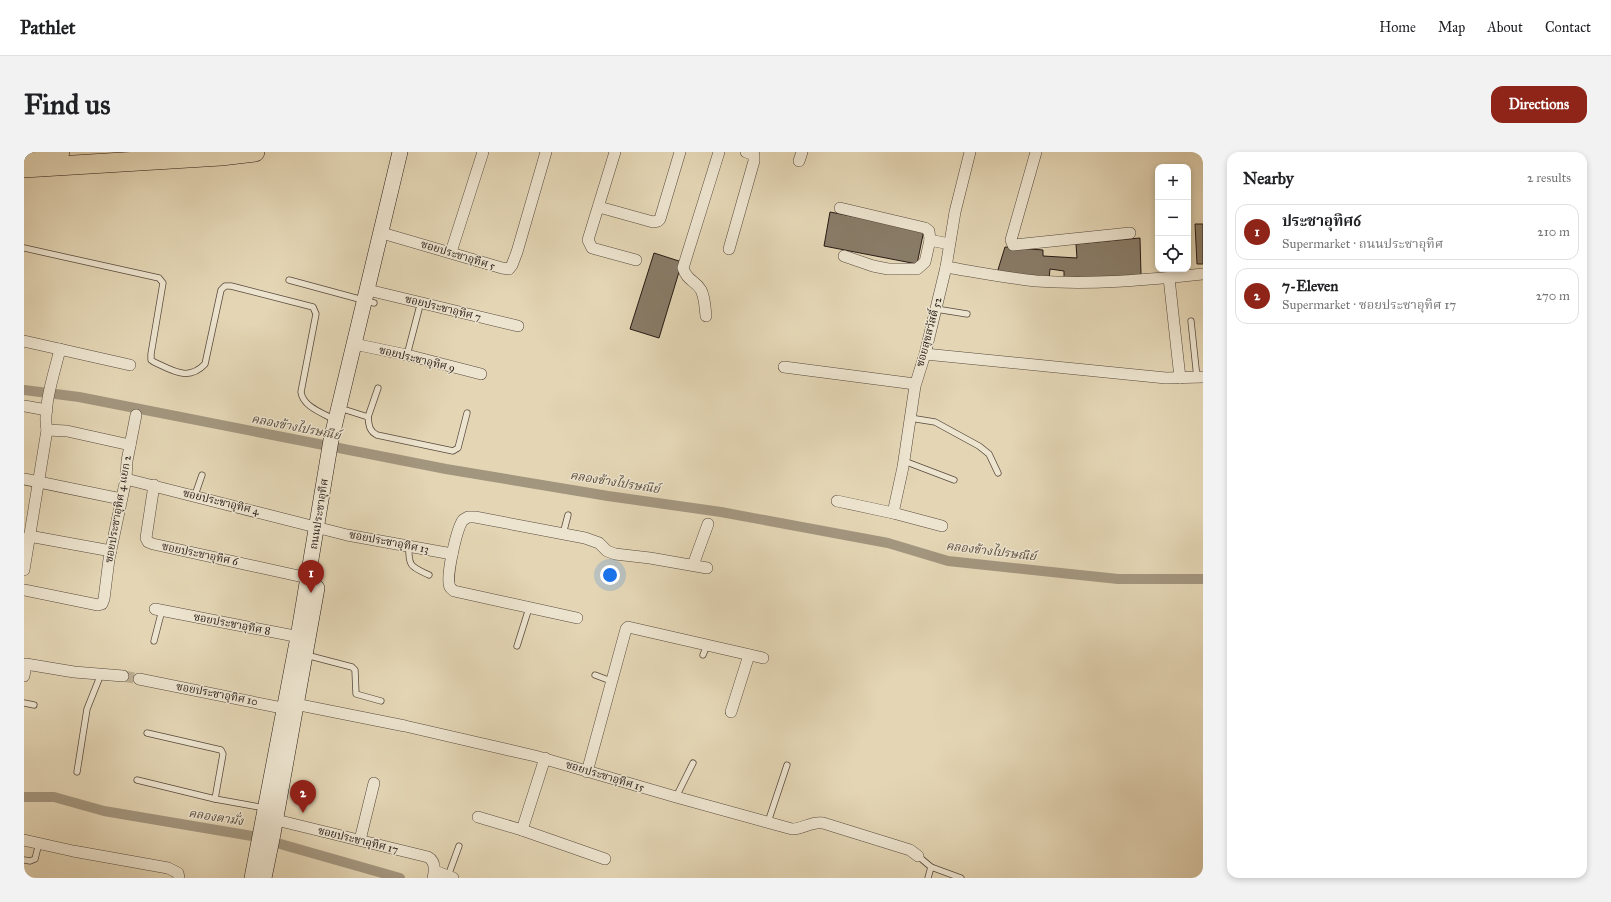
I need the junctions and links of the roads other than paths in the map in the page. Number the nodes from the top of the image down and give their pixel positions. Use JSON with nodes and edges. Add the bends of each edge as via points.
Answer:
{"nodes":[{"id":1,"x":60,"y":152,"type":"edge"},
{"id":2,"x":167,"y":152,"type":"edge"},
{"id":3,"x":255,"y":152,"type":"edge"},
{"id":4,"x":400,"y":152,"type":"edge"},
{"id":5,"x":410,"y":152,"type":"edge"},
{"id":6,"x":483,"y":152,"type":"edge"},
{"id":7,"x":546,"y":152,"type":"edge"},
{"id":8,"x":615,"y":152,"type":"edge"},
{"id":9,"x":680,"y":152,"type":"edge"},
{"id":10,"x":719,"y":152,"type":"edge"},
{"id":11,"x":746,"y":152,"type":"edge"},
{"id":12,"x":970,"y":152,"type":"edge"},
{"id":13,"x":1036,"y":152,"type":"edge"},
{"id":14,"x":24,"y":154,"type":"edge"},
{"id":15,"x":24,"y":160,"type":"edge"},
{"id":16,"x":24,"y":168,"type":"edge"},
{"id":17,"x":599,"y":207,"type":"junction"},
{"id":18,"x":840,"y":208,"type":"dead end"},
{"id":19,"x":1130,"y":233,"type":"dead end"},
{"id":20,"x":386,"y":234,"type":"junction"},
{"id":21,"x":930,"y":240,"type":"junction"},
{"id":22,"x":949,"y":244,"type":"junction"},
{"id":23,"x":24,"y":248,"type":"edge"},
{"id":24,"x":729,"y":250,"type":"dead end"},
{"id":25,"x":451,"y":252,"type":"junction"},
{"id":26,"x":844,"y":256,"type":"dead end"},
{"id":27,"x":636,"y":260,"type":"dead end"},
{"id":28,"x":946,"y":268,"type":"junction"},
{"id":29,"x":1203,"y":274,"type":"edge"},
{"id":30,"x":1169,"y":278,"type":"junction"},
{"id":31,"x":289,"y":280,"type":"dead end"},
{"id":32,"x":371,"y":296,"type":"junction"},
{"id":33,"x":419,"y":309,"type":"dead end"},
{"id":34,"x":936,"y":309,"type":"junction"},
{"id":35,"x":967,"y":314,"type":"dead end"},
{"id":36,"x":706,"y":316,"type":"dead end"},
{"id":37,"x":1191,"y":321,"type":"dead end"},
{"id":38,"x":518,"y":326,"type":"dead end"},
{"id":39,"x":24,"y":341,"type":"edge"},
{"id":40,"x":358,"y":345,"type":"junction"},
{"id":41,"x":60,"y":349,"type":"junction"},
{"id":42,"x":925,"y":354,"type":"junction"},
{"id":43,"x":407,"y":355,"type":"junction"},
{"id":44,"x":130,"y":365,"type":"dead end"},
{"id":45,"x":784,"y":366,"type":"dead end"},
{"id":46,"x":481,"y":374,"type":"dead end"},
{"id":47,"x":1180,"y":378,"type":"junction"},
{"id":48,"x":1200,"y":378,"type":"edge"},
{"id":49,"x":916,"y":384,"type":"junction"},
{"id":50,"x":378,"y":388,"type":"dead end"},
{"id":51,"x":24,"y":406,"type":"edge"},
{"id":52,"x":47,"y":410,"type":"junction"},
{"id":53,"x":467,"y":413,"type":"dead end"},
{"id":54,"x":136,"y":415,"type":"dead end"},
{"id":55,"x":341,"y":415,"type":"junction"},
{"id":56,"x":368,"y":417,"type":"junction"},
{"id":57,"x":910,"y":418,"type":"junction"},
{"id":58,"x":47,"y":430,"type":"junction"},
{"id":59,"x":130,"y":445,"type":"junction"},
{"id":60,"x":904,"y":461,"type":"junction"},
{"id":61,"x":998,"y":473,"type":"dead end"},
{"id":62,"x":202,"y":475,"type":"dead end"},
{"id":63,"x":24,"y":479,"type":"edge"},
{"id":64,"x":126,"y":479,"type":"junction"},
{"id":65,"x":954,"y":480,"type":"dead end"},
{"id":66,"x":39,"y":482,"type":"junction"},
{"id":67,"x":154,"y":485,"type":"junction"},
{"id":68,"x":195,"y":496,"type":"junction"},
{"id":69,"x":121,"y":499,"type":"junction"},
{"id":70,"x":837,"y":501,"type":"dead end"},
{"id":71,"x":893,"y":513,"type":"junction"},
{"id":72,"x":568,"y":514,"type":"dead end"},
{"id":73,"x":708,"y":524,"type":"dead end"},
{"id":74,"x":942,"y":526,"type":"dead end"},
{"id":75,"x":321,"y":528,"type":"junction"},
{"id":76,"x":563,"y":534,"type":"junction"},
{"id":77,"x":29,"y":536,"type":"junction"},
{"id":78,"x":409,"y":547,"type":"junction"},
{"id":79,"x":111,"y":551,"type":"junction"},
{"id":80,"x":452,"y":554,"type":"junction"},
{"id":81,"x":693,"y":565,"type":"junction"},
{"id":82,"x":707,"y":568,"type":"dead end"},
{"id":83,"x":24,"y":570,"type":"edge"},
{"id":84,"x":429,"y":575,"type":"dead end"},
{"id":85,"x":308,"y":578,"type":"junction"},
{"id":86,"x":24,"y":590,"type":"edge"},
{"id":87,"x":529,"y":608,"type":"junction"},
{"id":88,"x":158,"y":609,"type":"joint"},
{"id":89,"x":577,"y":618,"type":"dead end"},
{"id":90,"x":304,"y":638,"type":"junction"},
{"id":91,"x":154,"y":641,"type":"dead end"},
{"id":92,"x":517,"y":646,"type":"dead end"},
{"id":93,"x":306,"y":655,"type":"junction"},
{"id":94,"x":749,"y":655,"type":"junction"},
{"id":95,"x":763,"y":658,"type":"dead end"},
{"id":96,"x":102,"y":674,"type":"junction"},
{"id":97,"x":595,"y":675,"type":"dead end"},
{"id":98,"x":24,"y":676,"type":"edge"},
{"id":99,"x":123,"y":676,"type":"tunnel mouth"},
{"id":100,"x":139,"y":679,"type":"tunnel mouth"},
{"id":101,"x":611,"y":681,"type":"junction"},
{"id":102,"x":381,"y":701,"type":"dead end"},
{"id":103,"x":24,"y":703,"type":"edge"},
{"id":104,"x":34,"y":705,"type":"dead end"},
{"id":105,"x":290,"y":706,"type":"junction"},
{"id":106,"x":731,"y":712,"type":"dead end"},
{"id":107,"x":147,"y":733,"type":"dead end"},
{"id":108,"x":545,"y":758,"type":"junction"},
{"id":109,"x":693,"y":763,"type":"dead end"},
{"id":110,"x":788,"y":765,"type":"dead end"},
{"id":111,"x":77,"y":772,"type":"dead end"},
{"id":112,"x":588,"y":772,"type":"junction"},
{"id":113,"x":137,"y":780,"type":"dead end"},
{"id":114,"x":374,"y":783,"type":"dead end"},
{"id":115,"x":676,"y":797,"type":"junction"},
{"id":116,"x":215,"y":799,"type":"junction"},
{"id":117,"x":478,"y":817,"type":"dead end"},
{"id":118,"x":268,"y":822,"type":"junction"},
{"id":119,"x":768,"y":822,"type":"junction"},
{"id":120,"x":522,"y":830,"type":"junction"},
{"id":121,"x":24,"y":840,"type":"edge"},
{"id":122,"x":360,"y":840,"type":"junction"},
{"id":123,"x":39,"y":843,"type":"junction"},
{"id":124,"x":459,"y":846,"type":"dead end"},
{"id":125,"x":263,"y":854,"type":"junction"},
{"id":126,"x":918,"y":856,"type":"joint"},
{"id":127,"x":605,"y":859,"type":"dead end"},
{"id":128,"x":24,"y":860,"type":"edge"},
{"id":129,"x":931,"y":867,"type":"junction"},
{"id":130,"x":434,"y":875,"type":"edge"},
{"id":131,"x":451,"y":877,"type":"edge"},
{"id":132,"x":179,"y":878,"type":"edge"},
{"id":133,"x":252,"y":878,"type":"edge"},
{"id":134,"x":264,"y":878,"type":"edge"},
{"id":135,"x":928,"y":878,"type":"edge"},
{"id":136,"x":961,"y":878,"type":"edge"}],
"edges":[{"from":1,"to":14,"type":"highway"},
{"from":2,"to":15,"type":"street"},
{"from":3,"to":16,"type":"highway"},
{"from":4,"to":20,"type":"main road","name":"ถนนประชาอุทิศ"},
{"from":5,"to":20,"type":"main road","name":"ถนนประชาอุทิศ"},
{"from":6,"to":25,"type":"street"},
{"from":7,"to":25,"type":"street","name":"ซอยประชาอุทิศ 5","via":[[517,252],[509,269]]},
{"from":8,"to":17,"type":"street"},
{"from":9,"to":17,"type":"street","via":[[658,221],[653,222]]},
{"from":10,"to":36,"type":"street","via":[[683,268],[686,276],[701,291]]},
{"from":11,"to":24,"type":"street","via":[[754,155],[754,161]]},
{"from":12,"to":22,"type":"street","name":"ซอยสุขสวัสดิ์ 52"},
{"from":13,"to":19,"type":"street","via":[[1011,240],[1013,245]]},
{"from":17,"to":27,"type":"street","via":[[588,240],[589,244],[592,248]]},
{"from":18,"to":21,"type":"street","via":[[925,228],[929,231]]},
{"from":20,"to":25,"type":"street","name":"ซอยประชาอุทิศ 5"},
{"from":20,"to":32,"type":"main road","name":"ถนนประชาอุทิศ"},
{"from":21,"to":22,"type":"street"},
{"from":21,"to":26,"type":"street","via":[[925,262],[917,268],[888,269]]},
{"from":22,"to":28,"type":"street","name":"ซอยสุขสวัสดิ์ 52"},
{"from":23,"to":55,"type":"lane","via":[[160,278],[163,283],[151,360],[184,375],[199,370],[205,364],[221,290],[225,286],[313,307],[316,314],[302,398],[311,406]]},
{"from":28,"to":30,"type":"street","via":[[1016,279],[1059,282]]},
{"from":28,"to":34,"type":"street","name":"ซอยสุขสวัสดิ์ 52"},
{"from":29,"to":30,"type":"street"},
{"from":30,"to":47,"type":"street"},
{"from":31,"to":32,"type":"lane"},
{"from":32,"to":38,"type":"street","name":"ซอยประชาอุทิศ 7"},
{"from":32,"to":40,"type":"main road","name":"ถนนประชาอุทิศ"},
{"from":33,"to":43,"type":"lane"},
{"from":34,"to":35,"type":"lane"},
{"from":34,"to":42,"type":"street","name":"ซอยสุขสวัสดิ์ 52"},
{"from":37,"to":48,"type":"lane"},
{"from":39,"to":41,"type":"street"},
{"from":40,"to":43,"type":"street","name":"ซอยประชาอุทิศ 9"},
{"from":40,"to":55,"type":"main road","name":"ถนนประชาอุทิศ"},
{"from":41,"to":44,"type":"street"},
{"from":41,"to":52,"type":"street"},
{"from":42,"to":47,"type":"street"},
{"from":42,"to":49,"type":"street","name":"ซอยสุขสวัสดิ์ 52"},
{"from":43,"to":46,"type":"street","name":"ซอยประชาอุทิศ 9"},
{"from":45,"to":49,"type":"street"},
{"from":47,"to":48,"type":"street"},
{"from":49,"to":57,"type":"street","name":"ซอยสุขสวัสดิ์ 52"},
{"from":50,"to":56,"type":"lane"},
{"from":51,"to":52,"type":"street"},
{"from":52,"to":58,"type":"street"},
{"from":53,"to":56,"type":"lane","via":[[458,448],[453,451],[377,435],[369,427]]},
{"from":54,"to":59,"type":"street","name":"ซอยประชาอุทิศ 4 แยก 2"},
{"from":55,"to":56,"type":"lane"},
{"from":55,"to":75,"type":"main road","name":"ถนนประชาอุทิศ"},
{"from":57,"to":60,"type":"street","name":"ซอยสุขสวัสดิ์ 52"},
{"from":57,"to":61,"type":"lane","via":[[935,422],[980,446],[989,454]]},
{"from":58,"to":59,"type":"street","via":[[67,431]]},
{"from":58,"to":66,"type":"street"},
{"from":59,"to":64,"type":"street","name":"ซอยประชาอุทิศ 4 แยก 2"},
{"from":60,"to":65,"type":"lane"},
{"from":60,"to":71,"type":"street","name":"ซอยสุขสวัสดิ์ 52"},
{"from":62,"to":68,"type":"lane"},
{"from":63,"to":66,"type":"street"},
{"from":64,"to":67,"type":"street","name":"ซอยประชาอุทิศ 4"},
{"from":64,"to":69,"type":"street","name":"ซอยประชาอุทิศ 4 แยก 2"},
{"from":66,"to":69,"type":"street"},
{"from":66,"to":77,"type":"street"},
{"from":67,"to":68,"type":"street","name":"ซอยประชาอุทิศ 4"},
{"from":67,"to":85,"type":"street","name":"ซอยประชาอุทิศ 6","via":[[146,538],[148,542]]},
{"from":68,"to":75,"type":"street","name":"ซอยประชาอุทิศ 4"},
{"from":69,"to":79,"type":"street","name":"ซอยประชาอุทิศ 4 แยก 2"},
{"from":70,"to":71,"type":"street"},
{"from":71,"to":74,"type":"street"},
{"from":72,"to":76,"type":"lane"},
{"from":73,"to":81,"type":"street"},
{"from":75,"to":78,"type":"street","name":"ซอยประชาอุทิศ 13"},
{"from":75,"to":85,"type":"main road","name":"ถนนประชาอุทิศ"},
{"from":75,"to":90,"type":"main road","name":"ถนนประชาอุทิศ"},
{"from":76,"to":80,"type":"street","via":[[468,517],[460,523]]},
{"from":76,"to":81,"type":"street","via":[[593,540],[614,554]]},
{"from":77,"to":79,"type":"street"},
{"from":77,"to":83,"type":"street"},
{"from":78,"to":80,"type":"street","name":"ซอยประชาอุทิศ 13"},
{"from":78,"to":84,"type":"lane","via":[[410,564]]},
{"from":79,"to":86,"type":"street","name":"ซอยประชาอุทิศ 4 แยก 2","via":[[102,604]]},
{"from":80,"to":87,"type":"street","via":[[449,582],[450,588],[454,591]]},
{"from":81,"to":82,"type":"street"},
{"from":85,"to":90,"type":"main road","name":"ถนนประชาอุทิศ"},
{"from":87,"to":89,"type":"street"},
{"from":87,"to":92,"type":"lane"},
{"from":88,"to":90,"type":"street","name":"ซอยประชาอุทิศ 8"},
{"from":88,"to":91,"type":"lane"},
{"from":90,"to":93,"type":"main road","name":"ถนนประชาอุทิศ"},
{"from":90,"to":105,"type":"main road","name":"ถนนประชาอุทิศ"},
{"from":93,"to":102,"type":"lane","via":[[352,667],[355,670],[356,694]]},
{"from":93,"to":105,"type":"main road","name":"ถนนประชาอุทิศ"},
{"from":94,"to":95,"type":"street"},
{"from":94,"to":101,"type":"street","via":[[705,650],[628,627]]},
{"from":94,"to":106,"type":"street"},
{"from":96,"to":98,"type":"street","via":[[26,664]]},
{"from":96,"to":99,"type":"street"},
{"from":96,"to":111,"type":"lane","via":[[88,709]]},
{"from":97,"to":101,"type":"lane"},
{"from":100,"to":105,"type":"street","name":"ซอยประชาอุทิศ 10"},
{"from":101,"to":112,"type":"street"},
{"from":103,"to":104,"type":"lane"},
{"from":105,"to":108,"type":"street","name":"ซอยประชาอุทิศ 15","via":[[405,726]]},
{"from":105,"to":118,"type":"main road","name":"ถนนประชาอุทิศ"},
{"from":107,"to":116,"type":"lane","via":[[221,750],[223,754]]},
{"from":108,"to":112,"type":"street","name":"ซอยประชาอุทิศ 15"},
{"from":108,"to":120,"type":"street"},
{"from":109,"to":115,"type":"lane"},
{"from":110,"to":119,"type":"lane"},
{"from":112,"to":115,"type":"street","name":"ซอยประชาอุทิศ 15"},
{"from":113,"to":116,"type":"lane"},
{"from":114,"to":122,"type":"street"},
{"from":115,"to":119,"type":"street","name":"ซอยประชาอุทิศ 15"},
{"from":116,"to":118,"type":"lane"},
{"from":117,"to":120,"type":"street"},
{"from":118,"to":122,"type":"street","name":"ซอยประชาอุทิศ 17"},
{"from":118,"to":125,"type":"main road","name":"ถนนประชาอุทิศ"},
{"from":119,"to":126,"type":"street","name":"ซอยประชาอุทิศ 15","via":[[792,829],[818,822],[910,850]]},
{"from":120,"to":127,"type":"street"},
{"from":121,"to":123,"type":"street"},
{"from":122,"to":130,"type":"street","name":"ซอยประชาอุทิศ 17","via":[[428,857],[433,862]]},
{"from":123,"to":128,"type":"lane","via":[[35,859]]},
{"from":123,"to":132,"type":"street","via":[[168,868],[178,872]]},
{"from":124,"to":131,"type":"lane"},
{"from":125,"to":133,"type":"main road","name":"ถนนประชาอุทิศ"},
{"from":125,"to":134,"type":"main road","name":"ถนนประชาอุทิศ"},
{"from":126,"to":129,"type":"lane"},
{"from":129,"to":135,"type":"lane"},
{"from":129,"to":136,"type":"lane"},
{"from":130,"to":131,"type":"street"}]}
